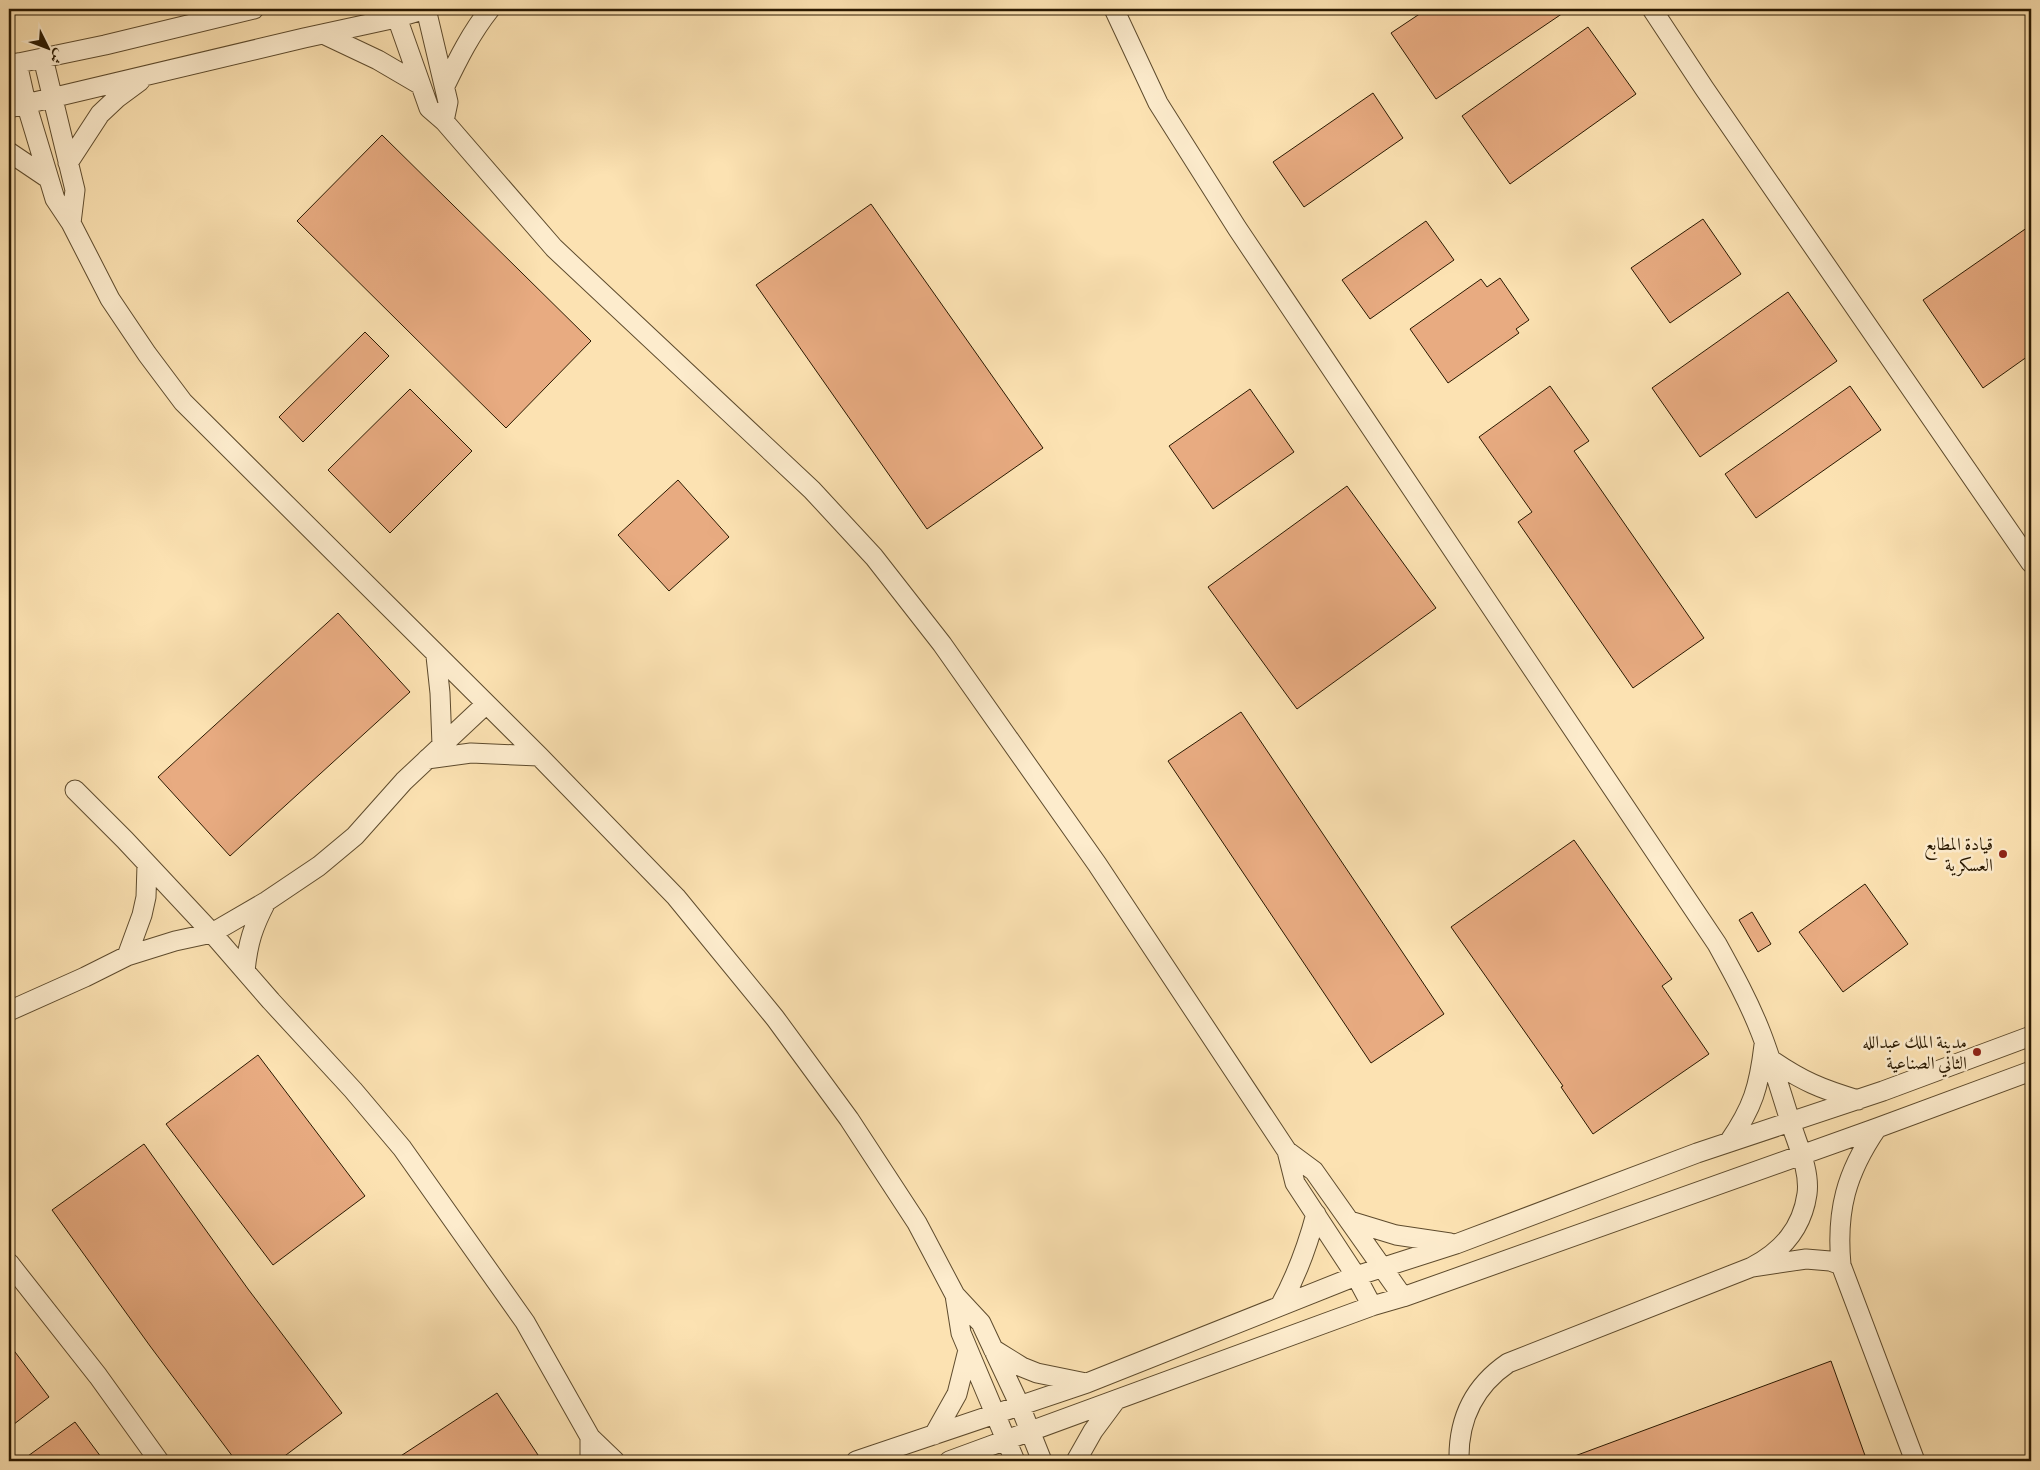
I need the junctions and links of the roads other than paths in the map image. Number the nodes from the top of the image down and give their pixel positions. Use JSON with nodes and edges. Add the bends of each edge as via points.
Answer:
{"nodes":[{"id":1,"x":254,"y":9,"type":"edge"},
{"id":2,"x":426,"y":9,"type":"edge"},
{"id":3,"x":490,"y":9,"type":"edge"},
{"id":4,"x":1114,"y":9,"type":"edge"},
{"id":5,"x":1652,"y":9,"type":"edge"},
{"id":6,"x":395,"y":13,"type":"edge"},
{"id":7,"x":323,"y":34,"type":"junction"},
{"id":8,"x":43,"y":58,"type":"junction"},
{"id":9,"x":13,"y":64,"type":"edge"},
{"id":10,"x":148,"y":75,"type":"junction"},
{"id":11,"x":420,"y":84,"type":"junction"},
{"id":12,"x":445,"y":86,"type":"junction"},
{"id":13,"x":52,"y":98,"type":"junction"},
{"id":14,"x":18,"y":106,"type":"edge"},
{"id":15,"x":444,"y":121,"type":"junction"},
{"id":16,"x":9,"y":152,"type":"edge"},
{"id":17,"x":68,"y":164,"type":"junction"},
{"id":18,"x":49,"y":179,"type":"junction"},
{"id":19,"x":71,"y":223,"type":"junction"},
{"id":20,"x":2031,"y":562,"type":"edge"},
{"id":21,"x":436,"y":656,"type":"junction"},
{"id":22,"x":485,"y":705,"type":"junction"},
{"id":23,"x":442,"y":745,"type":"junction"},
{"id":24,"x":539,"y":756,"type":"junction"},
{"id":25,"x":427,"y":759,"type":"junction"},
{"id":26,"x":75,"y":790,"type":"dead end"},
{"id":27,"x":147,"y":864,"type":"junction"},
{"id":28,"x":267,"y":901,"type":"junction"},
{"id":29,"x":212,"y":933,"type":"junction"},
{"id":30,"x":127,"y":956,"type":"junction"},
{"id":31,"x":245,"y":971,"type":"junction"},
{"id":32,"x":9,"y":1011,"type":"edge"},
{"id":33,"x":2031,"y":1036,"type":"edge"},
{"id":34,"x":1767,"y":1050,"type":"junction"},
{"id":35,"x":2031,"y":1071,"type":"edge"},
{"id":36,"x":1858,"y":1100,"type":"junction"},
{"id":37,"x":1790,"y":1121,"type":"junction"},
{"id":38,"x":1877,"y":1128,"type":"junction"},
{"id":39,"x":1729,"y":1142,"type":"junction"},
{"id":40,"x":1287,"y":1151,"type":"junction"},
{"id":41,"x":1801,"y":1154,"type":"junction"},
{"id":42,"x":1316,"y":1214,"type":"junction"},
{"id":43,"x":1350,"y":1221,"type":"junction"},
{"id":44,"x":1456,"y":1244,"type":"junction"},
{"id":45,"x":9,"y":1263,"type":"edge"},
{"id":46,"x":1841,"y":1265,"type":"junction"},
{"id":47,"x":1752,"y":1267,"type":"junction"},
{"id":48,"x":1384,"y":1268,"type":"junction"},
{"id":49,"x":1356,"y":1276,"type":"junction"},
{"id":50,"x":955,"y":1294,"type":"junction"},
{"id":51,"x":1403,"y":1297,"type":"junction"},
{"id":52,"x":1280,"y":1306,"type":"junction"},
{"id":53,"x":1372,"y":1306,"type":"junction"},
{"id":54,"x":993,"y":1348,"type":"junction"},
{"id":55,"x":968,"y":1350,"type":"junction"},
{"id":56,"x":1087,"y":1383,"type":"junction"},
{"id":57,"x":1117,"y":1400,"type":"junction"},
{"id":58,"x":1020,"y":1406,"type":"junction"},
{"id":59,"x":994,"y":1415,"type":"junction"},
{"id":60,"x":1031,"y":1431,"type":"junction"},
{"id":61,"x":934,"y":1435,"type":"junction"},
{"id":62,"x":590,"y":1437,"type":"junction"},
{"id":63,"x":1006,"y":1441,"type":"junction"},
{"id":64,"x":159,"y":1461,"type":"edge"},
{"id":65,"x":590,"y":1461,"type":"edge"},
{"id":66,"x":615,"y":1461,"type":"edge"},
{"id":67,"x":856,"y":1461,"type":"edge"},
{"id":68,"x":955,"y":1461,"type":"edge"},
{"id":69,"x":1015,"y":1461,"type":"edge"},
{"id":70,"x":1042,"y":1461,"type":"edge"},
{"id":71,"x":1076,"y":1461,"type":"edge"},
{"id":72,"x":1459,"y":1461,"type":"edge"},
{"id":73,"x":1915,"y":1461,"type":"edge"}],
"edges":[{"from":1,"to":8,"type":"street"},
{"from":2,"to":6,"type":"street"},
{"from":2,"to":12,"type":"street"},
{"from":3,"to":12,"type":"street","via":[[464,48]]},
{"from":4,"to":34,"type":"street","via":[[1158,103],[1237,228],[1718,944]]},
{"from":5,"to":20,"type":"street"},
{"from":6,"to":7,"type":"street"},
{"from":6,"to":11,"type":"street"},
{"from":7,"to":10,"type":"street"},
{"from":7,"to":11,"type":"street"},
{"from":8,"to":9,"type":"street"},
{"from":8,"to":13,"type":"street"},
{"from":9,"to":14,"type":"street"},
{"from":10,"to":13,"type":"street"},
{"from":10,"to":17,"type":"street","via":[[100,114]]},
{"from":11,"to":15,"type":"street","via":[[429,108]]},
{"from":12,"to":15,"type":"street","via":[[448,102]]},
{"from":13,"to":14,"type":"street"},
{"from":13,"to":17,"type":"street"},
{"from":14,"to":18,"type":"street"},
{"from":15,"to":40,"type":"street","via":[[554,248],[812,490],[874,557],[942,644],[1091,856]]},
{"from":16,"to":18,"type":"street"},
{"from":17,"to":19,"type":"street","via":[[75,190]]},
{"from":18,"to":19,"type":"street","via":[[55,199]]},
{"from":19,"to":21,"type":"street","via":[[110,299],[183,402]]},
{"from":21,"to":22,"type":"street"},
{"from":21,"to":23,"type":"street"},
{"from":22,"to":23,"type":"street"},
{"from":22,"to":24,"type":"street"},
{"from":23,"to":25,"type":"street"},
{"from":24,"to":25,"type":"street","via":[[471,753]]},
{"from":24,"to":50,"type":"street","via":[[676,897],[775,1018],[854,1127],[917,1224]]},
{"from":25,"to":28,"type":"street","via":[[354,836],[319,866]]},
{"from":26,"to":27,"type":"street"},
{"from":27,"to":29,"type":"street"},
{"from":27,"to":30,"type":"street","via":[[146,897]]},
{"from":28,"to":29,"type":"street"},
{"from":28,"to":31,"type":"street","via":[[253,926]]},
{"from":29,"to":30,"type":"street"},
{"from":29,"to":31,"type":"street"},
{"from":30,"to":32,"type":"street"},
{"from":31,"to":62,"type":"street","via":[[402,1148],[525,1322]]},
{"from":33,"to":36,"type":"street"},
{"from":34,"to":36,"type":"street","via":[[1801,1080]]},
{"from":34,"to":37,"type":"street"},
{"from":34,"to":39,"type":"street","via":[[1752,1106]]},
{"from":35,"to":38,"type":"street"},
{"from":36,"to":37,"type":"street"},
{"from":37,"to":39,"type":"street"},
{"from":37,"to":41,"type":"street"},
{"from":38,"to":41,"type":"street"},
{"from":38,"to":46,"type":"street","via":[[1863,1148],[1844,1193],[1839,1233]]},
{"from":39,"to":44,"type":"street"},
{"from":40,"to":42,"type":"street","via":[[1295,1183]]},
{"from":40,"to":43,"type":"street","via":[[1314,1171]]},
{"from":41,"to":47,"type":"street","via":[[1807,1183],[1804,1212],[1784,1245]]},
{"from":41,"to":51,"type":"street"},
{"from":42,"to":49,"type":"street"},
{"from":42,"to":52,"type":"street","via":[[1303,1260]]},
{"from":43,"to":44,"type":"street","via":[[1396,1235]]},
{"from":43,"to":48,"type":"street"},
{"from":44,"to":48,"type":"street"},
{"from":45,"to":64,"type":"street","via":[[98,1376]]},
{"from":46,"to":47,"type":"street","via":[[1806,1258]]},
{"from":46,"to":73,"type":"street"},
{"from":47,"to":72,"type":"street","via":[[1508,1363],[1486,1380],[1470,1403],[1460,1432]]},
{"from":48,"to":49,"type":"street"},
{"from":48,"to":51,"type":"street"},
{"from":49,"to":52,"type":"street"},
{"from":49,"to":53,"type":"street"},
{"from":50,"to":54,"type":"street","via":[[981,1323]]},
{"from":50,"to":55,"type":"street","via":[[961,1333]]},
{"from":51,"to":53,"type":"street"},
{"from":52,"to":56,"type":"street"},
{"from":53,"to":57,"type":"street"},
{"from":54,"to":56,"type":"street","via":[[1022,1367]]},
{"from":54,"to":58,"type":"street"},
{"from":55,"to":59,"type":"street"},
{"from":55,"to":61,"type":"street","via":[[957,1394]]},
{"from":56,"to":58,"type":"street"},
{"from":57,"to":60,"type":"street"},
{"from":57,"to":71,"type":"street","via":[[1093,1431]]},
{"from":58,"to":59,"type":"street"},
{"from":58,"to":60,"type":"street"},
{"from":59,"to":61,"type":"street"},
{"from":59,"to":63,"type":"street"},
{"from":60,"to":63,"type":"street"},
{"from":60,"to":70,"type":"street"},
{"from":61,"to":67,"type":"street"},
{"from":62,"to":65,"type":"street"},
{"from":62,"to":66,"type":"street"},
{"from":63,"to":68,"type":"street"},
{"from":63,"to":69,"type":"street"}]}
